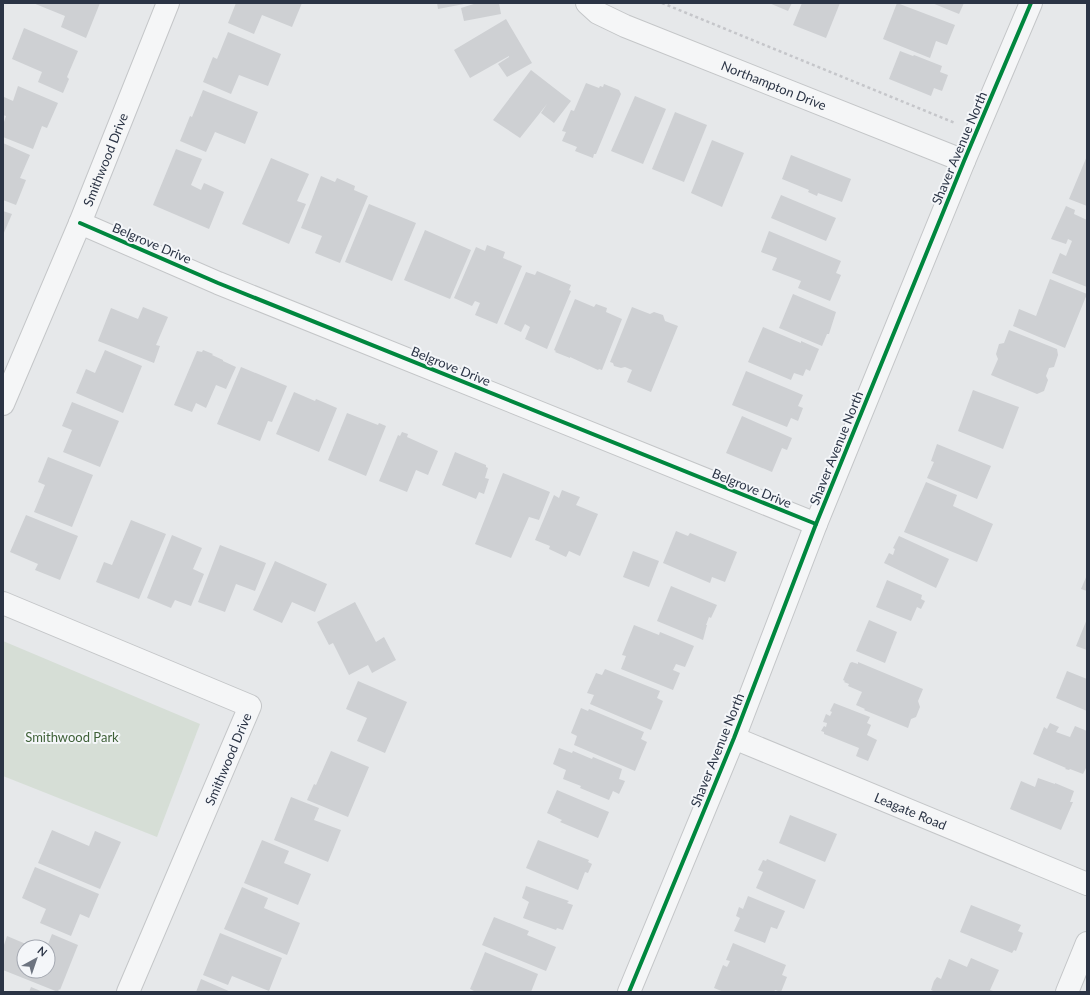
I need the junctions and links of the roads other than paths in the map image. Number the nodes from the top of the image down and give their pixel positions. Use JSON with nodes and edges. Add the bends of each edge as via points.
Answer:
{"nodes":[{"id":1,"x":168,"y":3,"type":"edge"},
{"id":2,"x":587,"y":3,"type":"edge"},
{"id":3,"x":1031,"y":3,"type":"edge"},
{"id":4,"x":964,"y":161,"type":"junction"},
{"id":5,"x":80,"y":223,"type":"junction"},
{"id":6,"x":3,"y":404,"type":"edge"},
{"id":7,"x":816,"y":524,"type":"junction"},
{"id":8,"x":3,"y":603,"type":"edge"},
{"id":9,"x":734,"y":738,"type":"junction"},
{"id":10,"x":1087,"y":884,"type":"edge"},
{"id":11,"x":1087,"y":943,"type":"edge"},
{"id":12,"x":128,"y":992,"type":"edge"},
{"id":13,"x":628,"y":992,"type":"edge"},
{"id":14,"x":1067,"y":992,"type":"edge"}],
"edges":[{"from":1,"to":5,"type":"street","name":"Smithwood Drive"},
{"from":2,"to":4,"type":"street","name":"Northampton Drive","via":[[598,12],[625,26]]},
{"from":3,"to":4,"type":"street","name":"Shaver Avenue North"},
{"from":4,"to":7,"type":"street","name":"Shaver Avenue North"},
{"from":5,"to":6,"type":"street","name":"Smithwood Drive"},
{"from":5,"to":7,"type":"street","name":"Belgrove Drive","via":[[218,283]]},
{"from":7,"to":9,"type":"street","name":"Shaver Avenue North"},
{"from":8,"to":12,"type":"street","name":"Smithwood Drive","via":[[250,706]]},
{"from":9,"to":10,"type":"street","name":"Leagate Road"},
{"from":9,"to":13,"type":"street","name":"Shaver Avenue North"},
{"from":11,"to":14,"type":"street"}]}
